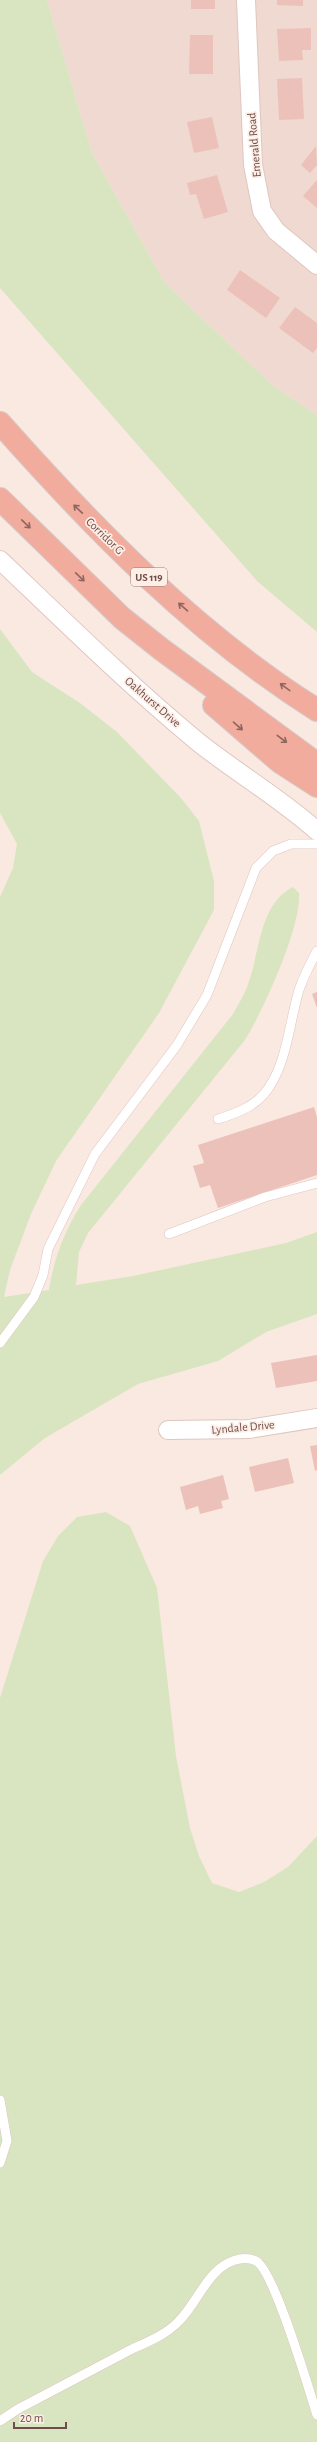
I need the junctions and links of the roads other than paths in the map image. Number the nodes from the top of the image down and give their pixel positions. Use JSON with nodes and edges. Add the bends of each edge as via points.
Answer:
{"nodes":[{"id":1,"x":246,"y":0,"type":"edge"},
{"id":2,"x":317,"y":265,"type":"edge"},
{"id":3,"x":0,"y":423,"type":"edge"},
{"id":4,"x":0,"y":498,"type":"edge"},
{"id":5,"x":0,"y":560,"type":"edge"},
{"id":6,"x":161,"y":649,"type":"junction"},
{"id":7,"x":317,"y":710,"type":"edge"},
{"id":8,"x":317,"y":764,"type":"edge"},
{"id":9,"x":317,"y":786,"type":"edge"},
{"id":10,"x":317,"y":830,"type":"edge"},
{"id":11,"x":317,"y":844,"type":"edge"},
{"id":12,"x":317,"y":951,"type":"edge"},
{"id":13,"x":218,"y":1119,"type":"dead end"},
{"id":14,"x":317,"y":1183,"type":"edge"},
{"id":15,"x":169,"y":1234,"type":"dead end"},
{"id":16,"x":0,"y":1343,"type":"edge"},
{"id":17,"x":317,"y":1418,"type":"edge"},
{"id":18,"x":168,"y":1430,"type":"dead end"},
{"id":19,"x":0,"y":2100,"type":"edge"},
{"id":20,"x":0,"y":2162,"type":"edge"},
{"id":21,"x":317,"y":2415,"type":"edge"},
{"id":22,"x":0,"y":2421,"type":"edge"}],
"edges":[{"from":1,"to":2,"type":"street","name":"Emerald Road","via":[[253,165],[262,211],[276,231]]},
{"from":7,"to":3,"type":"highway","name":"Corridor G","number":"US 119","one_way":true,"via":[[224,643],[145,574],[66,497]]},
{"from":4,"to":6,"type":"highway","one_way":true,"via":[[122,618]]},
{"from":5,"to":10,"type":"street","name":"Oakhurst Drive","via":[[103,659],[199,743]]},
{"from":6,"to":8,"type":"highway","one_way":true},
{"from":6,"to":9,"type":"highway","one_way":true,"via":[[202,695],[280,762]]},
{"from":11,"to":16,"type":"lane","via":[[291,844],[273,851],[256,868],[207,995],[177,1045],[95,1154],[48,1249],[43,1275],[34,1297]]},
{"from":12,"to":13,"type":"lane","via":[[306,970],[299,991],[278,1068],[264,1094],[240,1112]]},
{"from":14,"to":15,"type":"lane","via":[[264,1197]]},
{"from":17,"to":18,"type":"street","name":"Lyndale Drive","via":[[249,1429]]},
{"from":19,"to":20,"type":"lane","via":[[7,2141]]},
{"from":21,"to":22,"type":"lane","via":[[280,2306],[265,2271],[256,2261],[241,2259],[228,2262],[215,2273],[178,2322],[150,2342],[18,2409]]}]}
